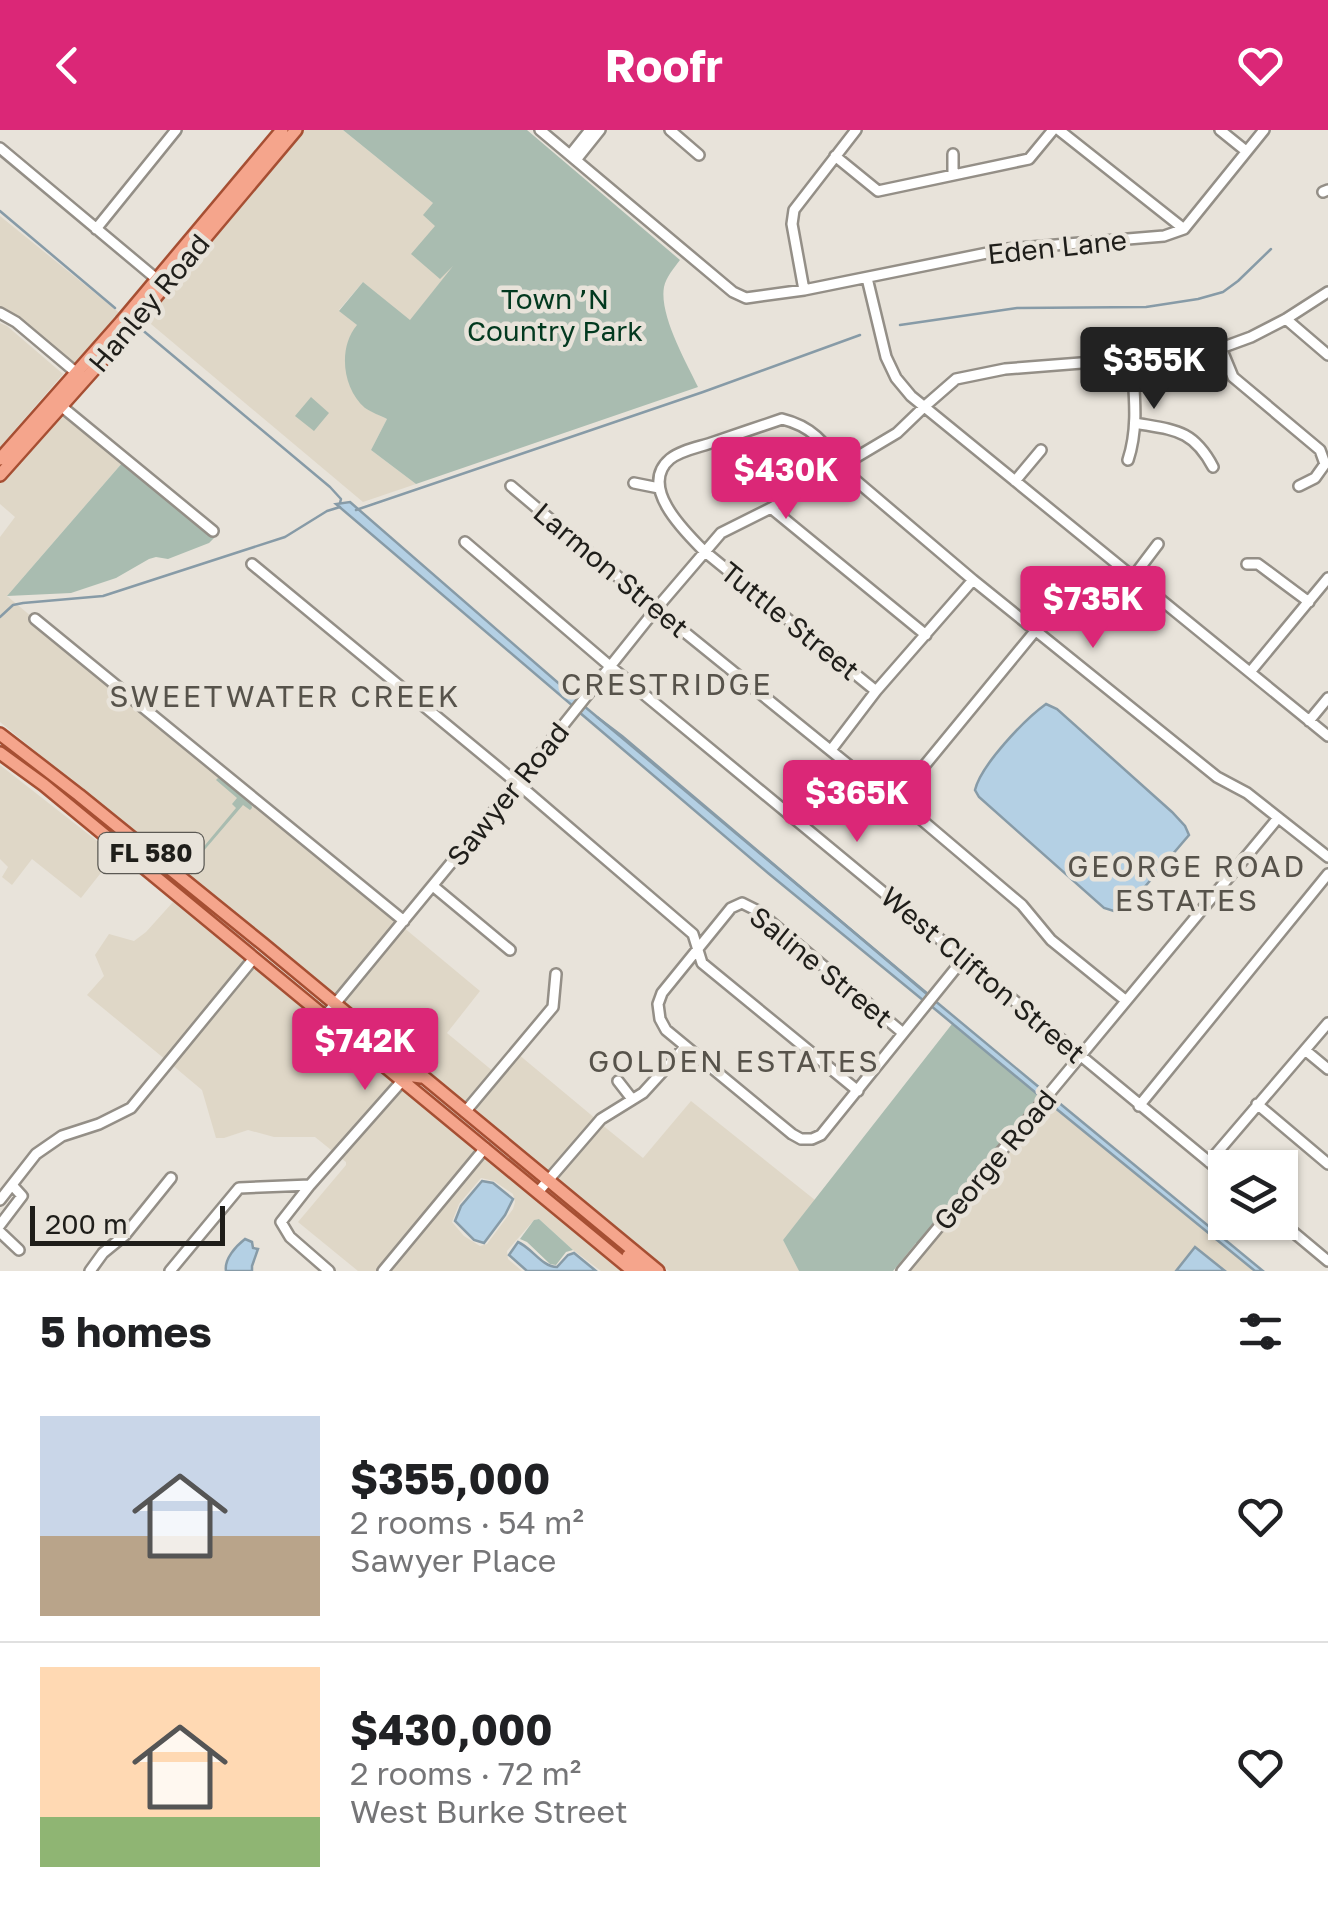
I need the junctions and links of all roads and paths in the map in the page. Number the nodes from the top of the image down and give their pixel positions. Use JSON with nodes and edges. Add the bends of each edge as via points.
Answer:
{"nodes":[{"id":1,"x":176,"y":130,"type":"edge"},
{"id":2,"x":296,"y":130,"type":"edge"},
{"id":3,"x":540,"y":130,"type":"edge"},
{"id":4,"x":590,"y":130,"type":"edge"},
{"id":5,"x":600,"y":130,"type":"edge"},
{"id":6,"x":670,"y":130,"type":"edge"},
{"id":7,"x":856,"y":130,"type":"edge"},
{"id":8,"x":1056,"y":130,"type":"edge"},
{"id":9,"x":1220,"y":130,"type":"edge"},
{"id":10,"x":1264,"y":130,"type":"edge"},
{"id":11,"x":281,"y":132,"type":"edge"},
{"id":12,"x":0,"y":148,"type":"edge"},
{"id":13,"x":266,"y":149,"type":"junction"},
{"id":14,"x":1246,"y":151,"type":"junction"},
{"id":15,"x":953,"y":154,"type":"dead end"},
{"id":16,"x":699,"y":155,"type":"dead end"},
{"id":17,"x":835,"y":156,"type":"junction"},
{"id":18,"x":573,"y":158,"type":"junction"},
{"id":19,"x":953,"y":174,"type":"junction"},
{"id":20,"x":251,"y":184,"type":"junction"},
{"id":21,"x":228,"y":210,"type":"junction"},
{"id":22,"x":208,"y":217,"type":"junction"},
{"id":23,"x":96,"y":229,"type":"junction"},
{"id":24,"x":1184,"y":229,"type":"junction"},
{"id":25,"x":867,"y":278,"type":"junction"},
{"id":26,"x":161,"y":283,"type":"junction"},
{"id":27,"x":804,"y":290,"type":"junction"},
{"id":28,"x":1328,"y":292,"type":"edge"},
{"id":29,"x":0,"y":313,"type":"edge"},
{"id":30,"x":1286,"y":319,"type":"junction"},
{"id":31,"x":1221,"y":348,"type":"junction"},
{"id":32,"x":1328,"y":355,"type":"edge"},
{"id":33,"x":1132,"y":359,"type":"junction"},
{"id":34,"x":80,"y":376,"type":"junction"},
{"id":35,"x":61,"y":406,"type":"junction"},
{"id":36,"x":924,"y":406,"type":"junction"},
{"id":37,"x":1135,"y":423,"type":"junction"},
{"id":38,"x":1041,"y":450,"type":"dead end"},
{"id":39,"x":0,"y":459,"type":"edge"},
{"id":40,"x":1128,"y":460,"type":"dead end"},
{"id":41,"x":840,"y":467,"type":"junction"},
{"id":42,"x":1213,"y":467,"type":"dead end"},
{"id":43,"x":0,"y":475,"type":"edge"},
{"id":44,"x":1015,"y":481,"type":"junction"},
{"id":45,"x":634,"y":483,"type":"dead end"},
{"id":46,"x":511,"y":486,"type":"dead end"},
{"id":47,"x":1299,"y":486,"type":"dead end"},
{"id":48,"x":658,"y":488,"type":"junction"},
{"id":49,"x":771,"y":508,"type":"junction"},
{"id":50,"x":213,"y":531,"type":"dead end"},
{"id":51,"x":465,"y":542,"type":"dead end"},
{"id":52,"x":1158,"y":544,"type":"dead end"},
{"id":53,"x":704,"y":551,"type":"junction"},
{"id":54,"x":252,"y":564,"type":"dead end"},
{"id":55,"x":1248,"y":564,"type":"dead end"},
{"id":56,"x":1133,"y":577,"type":"junction"},
{"id":57,"x":1328,"y":578,"type":"edge"},
{"id":58,"x":972,"y":580,"type":"junction"},
{"id":59,"x":1309,"y":602,"type":"junction"},
{"id":60,"x":656,"y":608,"type":"junction"},
{"id":61,"x":35,"y":619,"type":"dead end"},
{"id":62,"x":1036,"y":630,"type":"junction"},
{"id":63,"x":926,"y":635,"type":"junction"},
{"id":64,"x":611,"y":667,"type":"junction"},
{"id":65,"x":1251,"y":672,"type":"junction"},
{"id":66,"x":876,"y":691,"type":"junction"},
{"id":67,"x":1328,"y":698,"type":"edge"},
{"id":68,"x":1309,"y":721,"type":"junction"},
{"id":69,"x":0,"y":734,"type":"edge"},
{"id":70,"x":1328,"y":736,"type":"edge"},
{"id":71,"x":0,"y":742,"type":"edge"},
{"id":72,"x":831,"y":750,"type":"junction"},
{"id":73,"x":0,"y":753,"type":"edge"},
{"id":74,"x":40,"y":764,"type":"junction"},
{"id":75,"x":21,"y":768,"type":"junction"},
{"id":76,"x":516,"y":783,"type":"junction"},
{"id":77,"x":79,"y":795,"type":"junction"},
{"id":78,"x":897,"y":799,"type":"junction"},
{"id":79,"x":74,"y":810,"type":"junction"},
{"id":80,"x":1278,"y":818,"type":"junction"},
{"id":81,"x":125,"y":832,"type":"junction"},
{"id":82,"x":104,"y":835,"type":"junction"},
{"id":83,"x":1328,"y":857,"type":"edge"},
{"id":84,"x":1328,"y":874,"type":"edge"},
{"id":85,"x":188,"y":884,"type":"junction"},
{"id":86,"x":433,"y":886,"type":"junction"},
{"id":87,"x":186,"y":902,"type":"junction"},
{"id":88,"x":404,"y":921,"type":"junction"},
{"id":89,"x":263,"y":944,"type":"junction"},
{"id":90,"x":699,"y":948,"type":"junction"},
{"id":91,"x":510,"y":950,"type":"dead end"},
{"id":92,"x":254,"y":958,"type":"junction"},
{"id":93,"x":964,"y":958,"type":"junction"},
{"id":94,"x":556,"y":974,"type":"dead end"},
{"id":95,"x":1124,"y":1000,"type":"junction"},
{"id":96,"x":335,"y":1004,"type":"junction"},
{"id":97,"x":325,"y":1016,"type":"junction"},
{"id":98,"x":1328,"y":1023,"type":"edge"},
{"id":99,"x":903,"y":1033,"type":"junction"},
{"id":100,"x":360,"y":1045,"type":"junction"},
{"id":101,"x":684,"y":1047,"type":"junction"},
{"id":102,"x":1305,"y":1050,"type":"junction"},
{"id":103,"x":1080,"y":1056,"type":"junction"},
{"id":104,"x":1328,"y":1068,"type":"edge"},
{"id":105,"x":424,"y":1077,"type":"junction"},
{"id":106,"x":402,"y":1080,"type":"junction"},
{"id":107,"x":618,"y":1081,"type":"dead end"},
{"id":108,"x":858,"y":1091,"type":"junction"},
{"id":109,"x":632,"y":1099,"type":"junction"},
{"id":110,"x":1257,"y":1104,"type":"junction"},
{"id":111,"x":1139,"y":1106,"type":"junction"},
{"id":112,"x":465,"y":1112,"type":"junction"},
{"id":113,"x":485,"y":1128,"type":"junction"},
{"id":114,"x":485,"y":1148,"type":"junction"},
{"id":115,"x":1219,"y":1150,"type":"edge"},
{"id":116,"x":1208,"y":1161,"type":"edge"},
{"id":117,"x":1328,"y":1164,"type":"edge"},
{"id":118,"x":171,"y":1178,"type":"dead end"},
{"id":119,"x":548,"y":1180,"type":"junction"},
{"id":120,"x":12,"y":1185,"type":"junction"},
{"id":121,"x":310,"y":1185,"type":"junction"},
{"id":122,"x":538,"y":1192,"type":"junction"},
{"id":123,"x":0,"y":1200,"type":"edge"},
{"id":124,"x":0,"y":1228,"type":"edge"},
{"id":125,"x":1298,"y":1236,"type":"edge"},
{"id":126,"x":606,"y":1248,"type":"junction"},
{"id":127,"x":19,"y":1250,"type":"dead end"},
{"id":128,"x":1328,"y":1262,"type":"edge"},
{"id":129,"x":90,"y":1271,"type":"edge"},
{"id":130,"x":170,"y":1271,"type":"edge"},
{"id":131,"x":328,"y":1271,"type":"edge"},
{"id":132,"x":382,"y":1271,"type":"edge"},
{"id":133,"x":633,"y":1271,"type":"edge"},
{"id":134,"x":646,"y":1271,"type":"edge"},
{"id":135,"x":658,"y":1271,"type":"edge"},
{"id":136,"x":902,"y":1271,"type":"edge"}],
"edges":[{"from":1,"to":23,"type":"street"},
{"from":2,"to":11,"type":"main road"},
{"from":2,"to":20,"type":"main road","name":"Hanley Road"},
{"from":3,"to":18,"type":"street","name":"Eden Lane"},
{"from":4,"to":18,"type":"street"},
{"from":5,"to":18,"type":"street"},
{"from":6,"to":16,"type":"street"},
{"from":7,"to":17,"type":"street"},
{"from":8,"to":19,"type":"street","via":[[1029,159]]},
{"from":8,"to":24,"type":"street"},
{"from":9,"to":14,"type":"street"},
{"from":10,"to":14,"type":"street"},
{"from":11,"to":13,"type":"main road","name":"Hanley Road"},
{"from":12,"to":23,"type":"street"},
{"from":13,"to":20,"type":"main road"},
{"from":13,"to":22,"type":"main road","name":"Hanley Road"},
{"from":14,"to":24,"type":"street"},
{"from":15,"to":19,"type":"street"},
{"from":17,"to":19,"type":"street","via":[[878,191]]},
{"from":17,"to":27,"type":"street","via":[[794,210]]},
{"from":18,"to":27,"type":"street","name":"Eden Lane","via":[[733,292],[746,298]]},
{"from":20,"to":21,"type":"main road","name":"Hanley Road"},
{"from":21,"to":22,"type":"main road"},
{"from":21,"to":26,"type":"main road","name":"Hanley Road"},
{"from":22,"to":26,"type":"main road","name":"Hanley Road"},
{"from":23,"to":26,"type":"street"},
{"from":24,"to":25,"type":"street","name":"Eden Lane","via":[[1008,250]]},
{"from":25,"to":27,"type":"street","name":"Eden Lane"},
{"from":25,"to":36,"type":"street","via":[[886,358]]},
{"from":26,"to":34,"type":"main road","name":"Hanley Road"},
{"from":28,"to":30,"type":"street","name":"Sawyer Road"},
{"from":29,"to":34,"type":"street"},
{"from":30,"to":31,"type":"street","name":"Sawyer Road"},
{"from":30,"to":32,"type":"street"},
{"from":31,"to":33,"type":"street","name":"Sawyer Road"},
{"from":31,"to":47,"type":"street","via":[[1233,377],[1320,450],[1325,464]]},
{"from":33,"to":36,"type":"street","name":"Sawyer Road","via":[[1005,368],[956,379]]},
{"from":33,"to":37,"type":"street"},
{"from":34,"to":35,"type":"main road","name":"Hanley Road"},
{"from":34,"to":39,"type":"main road","name":"Hanley Road"},
{"from":35,"to":43,"type":"main road","name":"Hanley Road"},
{"from":35,"to":50,"type":"street"},
{"from":36,"to":41,"type":"street","name":"Sawyer Road","via":[[897,433]]},
{"from":36,"to":44,"type":"street"},
{"from":37,"to":40,"type":"street"},
{"from":37,"to":42,"type":"street","via":[[1181,431]]},
{"from":38,"to":44,"type":"street"},
{"from":41,"to":48,"type":"street","via":[[813,434],[782,420],[680,454],[664,466]]},
{"from":41,"to":49,"type":"street","name":"Sawyer Road"},
{"from":41,"to":58,"type":"street"},
{"from":44,"to":56,"type":"street"},
{"from":45,"to":48,"type":"street"},
{"from":46,"to":60,"type":"street","name":"Larmon Street"},
{"from":48,"to":53,"type":"street","name":"Tuttle Street"},
{"from":49,"to":53,"type":"street","name":"Sawyer Road","via":[[722,533]]},
{"from":49,"to":63,"type":"street"},
{"from":51,"to":64,"type":"street","name":"West Clifton Street"},
{"from":52,"to":56,"type":"street"},
{"from":53,"to":60,"type":"street","name":"Sawyer Road"},
{"from":53,"to":66,"type":"street","name":"Tuttle Street"},
{"from":54,"to":76,"type":"street"},
{"from":55,"to":59,"type":"street","via":[[1258,564]]},
{"from":56,"to":65,"type":"street"},
{"from":57,"to":59,"type":"street"},
{"from":58,"to":62,"type":"street"},
{"from":58,"to":63,"type":"street"},
{"from":59,"to":65,"type":"street"},
{"from":60,"to":64,"type":"street","name":"Sawyer Road"},
{"from":60,"to":72,"type":"street","name":"Larmon Street"},
{"from":61,"to":88,"type":"street"},
{"from":62,"to":78,"type":"street"},
{"from":62,"to":80,"type":"street"},
{"from":63,"to":66,"type":"street"},
{"from":64,"to":76,"type":"street","name":"Sawyer Road"},
{"from":64,"to":93,"type":"street","name":"West Clifton Street"},
{"from":65,"to":68,"type":"street"},
{"from":66,"to":72,"type":"street"},
{"from":67,"to":68,"type":"street"},
{"from":68,"to":70,"type":"street"},
{"from":69,"to":74,"type":"main road","number":"FL 580"},
{"from":71,"to":74,"type":"main road"},
{"from":72,"to":78,"type":"street","name":"Larmon Street"},
{"from":73,"to":75,"type":"main road","number":"FL 580"},
{"from":74,"to":77,"type":"main road","number":"FL 580"},
{"from":75,"to":77,"type":"main road"},
{"from":75,"to":79,"type":"main road","number":"FL 580"},
{"from":76,"to":86,"type":"street","name":"Sawyer Road"},
{"from":76,"to":90,"type":"street","via":[[693,934]]},
{"from":77,"to":81,"type":"main road","number":"FL 580"},
{"from":78,"to":95,"type":"street","name":"Larmon Street"},
{"from":79,"to":81,"type":"main road","via":[[82,805]]},
{"from":79,"to":82,"type":"main road","number":"FL 580"},
{"from":80,"to":83,"type":"street"},
{"from":80,"to":95,"type":"street","name":"George Road"},
{"from":81,"to":85,"type":"main road","number":"FL 580"},
{"from":82,"to":85,"type":"main road","via":[[121,840],[172,881]]},
{"from":82,"to":87,"type":"main road","number":"FL 580"},
{"from":84,"to":111,"type":"street"},
{"from":85,"to":89,"type":"main road","number":"FL 580"},
{"from":86,"to":88,"type":"street","name":"Sawyer Road"},
{"from":86,"to":91,"type":"street"},
{"from":87,"to":89,"type":"main road"},
{"from":87,"to":92,"type":"main road","number":"FL 580"},
{"from":88,"to":96,"type":"street","name":"Sawyer Road"},
{"from":89,"to":96,"type":"main road","number":"FL 580"},
{"from":90,"to":99,"type":"street","name":"Saline Street","via":[[732,908],[758,910]]},
{"from":90,"to":101,"type":"street","via":[[658,1004],[666,1030]]},
{"from":90,"to":108,"type":"street","via":[[702,963]]},
{"from":92,"to":97,"type":"main road","number":"FL 580"},
{"from":92,"to":120,"type":"street","via":[[131,1108],[62,1136],[36,1154]]},
{"from":93,"to":99,"type":"street"},
{"from":93,"to":103,"type":"street","name":"West Clifton Street"},
{"from":94,"to":112,"type":"street","via":[[553,1007]]},
{"from":95,"to":103,"type":"street","name":"George Road"},
{"from":96,"to":97,"type":"street","name":"Sawyer Road"},
{"from":96,"to":105,"type":"main road","number":"FL 580"},
{"from":97,"to":100,"type":"main road","number":"FL 580"},
{"from":98,"to":102,"type":"street"},
{"from":99,"to":108,"type":"street"},
{"from":100,"to":105,"type":"main road"},
{"from":100,"to":106,"type":"main road","number":"FL 580"},
{"from":101,"to":108,"type":"street","via":[[802,1139],[821,1135]]},
{"from":101,"to":109,"type":"street"},
{"from":102,"to":104,"type":"street"},
{"from":102,"to":110,"type":"street"},
{"from":103,"to":111,"type":"street","name":"West Clifton Street"},
{"from":103,"to":136,"type":"street","name":"George Road"},
{"from":105,"to":112,"type":"main road","number":"FL 580"},
{"from":106,"to":113,"type":"main road","via":[[419,1084],[469,1124]]},
{"from":106,"to":114,"type":"main road","number":"FL 580"},
{"from":106,"to":121,"type":"street"},
{"from":107,"to":109,"type":"street"},
{"from":109,"to":119,"type":"street","via":[[601,1119]]},
{"from":110,"to":115,"type":"street"},
{"from":110,"to":117,"type":"street"},
{"from":111,"to":116,"type":"street","name":"West Clifton Street"},
{"from":112,"to":113,"type":"main road","number":"FL 580"},
{"from":113,"to":119,"type":"main road","number":"FL 580"},
{"from":114,"to":122,"type":"main road","number":"FL 580"},
{"from":114,"to":132,"type":"street"},
{"from":118,"to":129,"type":"street"},
{"from":119,"to":122,"type":"street"},
{"from":119,"to":135,"type":"main road","number":"FL 580"},
{"from":120,"to":123,"type":"street"},
{"from":120,"to":124,"type":"street","via":[[22,1196]]},
{"from":121,"to":130,"type":"street","via":[[239,1188]]},
{"from":121,"to":131,"type":"street","via":[[281,1222]]},
{"from":122,"to":126,"type":"main road","number":"FL 580"},
{"from":124,"to":127,"type":"street"},
{"from":125,"to":128,"type":"street"},
{"from":126,"to":133,"type":"main road","number":"FL 580"},
{"from":126,"to":134,"type":"main road","via":[[623,1252]]}]}
